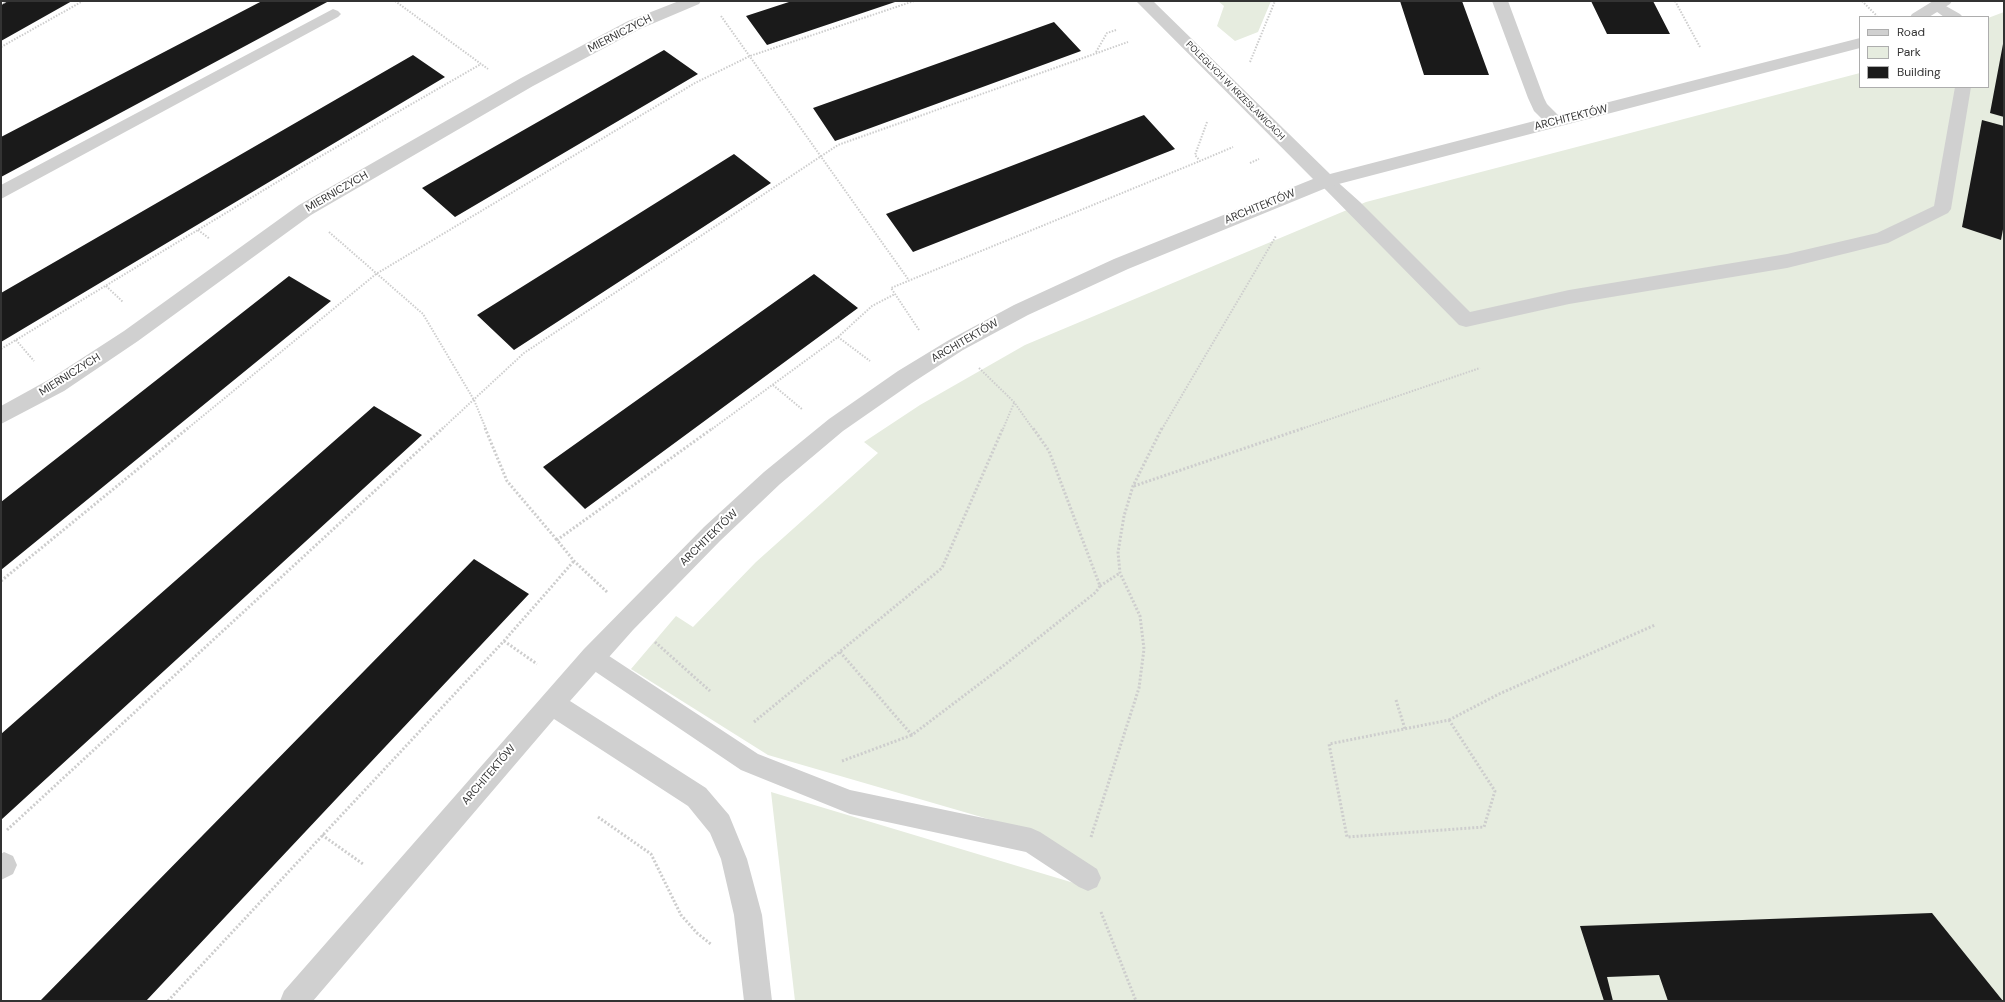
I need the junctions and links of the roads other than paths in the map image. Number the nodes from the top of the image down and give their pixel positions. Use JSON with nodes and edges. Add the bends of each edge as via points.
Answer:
{"nodes":[{"id":1,"x":693,"y":1,"type":"edge"},
{"id":2,"x":1144,"y":1,"type":"edge"},
{"id":3,"x":1500,"y":1,"type":"edge"},
{"id":4,"x":1941,"y":4,"type":"edge"},
{"id":5,"x":333,"y":14,"type":"dead end"},
{"id":6,"x":1920,"y":16,"type":"edge"},
{"id":7,"x":1953,"y":16,"type":"edge"},
{"id":8,"x":1859,"y":42,"type":"edge"},
{"id":9,"x":1963,"y":88,"type":"edge"},
{"id":10,"x":1554,"y":122,"type":"junction"},
{"id":11,"x":1326,"y":181,"type":"junction"},
{"id":12,"x":1,"y":193,"type":"edge"},
{"id":13,"x":1,"y":416,"type":"edge"},
{"id":14,"x":592,"y":657,"type":"junction"},
{"id":15,"x":552,"y":703,"type":"junction"},
{"id":16,"x":1083,"y":875,"type":"road end"},
{"id":17,"x":294,"y":1001,"type":"edge"},
{"id":18,"x":758,"y":1001,"type":"edge"}],
"edges":[{"from":1,"to":13,"type":"street","name":"MIERNICZYCH","via":[[634,25],[527,82],[305,210],[125,340],[58,385]]},
{"from":2,"to":11,"type":"street","name":"POLEGŁYCH W KRZESŁAWICACH"},
{"from":3,"to":10,"type":"street","via":[[1540,107]]},
{"from":4,"to":6,"type":"street"},
{"from":4,"to":7,"type":"lane"},
{"from":5,"to":12,"type":"lane"},
{"from":8,"to":10,"type":"street","name":"ARCHITEKTÓW"},
{"from":9,"to":11,"type":"lane","via":[[1942,209],[1882,238],[1787,261],[1569,297],[1466,320]]},
{"from":10,"to":11,"type":"street","name":"ARCHITEKTÓW"},
{"from":11,"to":14,"type":"street","name":"ARCHITEKTÓW","via":[[1121,264],[1021,310],[956,345],[905,377],[836,425],[772,478]]},
{"from":14,"to":15,"type":"street","name":"ARCHITEKTÓW"},
{"from":14,"to":16,"type":"lane","via":[[750,762],[850,802],[1031,841]]},
{"from":15,"to":17,"type":"street","name":"ARCHITEKTÓW"},
{"from":15,"to":18,"type":"street","via":[[696,797],[720,824],[734,860],[748,915]]}]}
